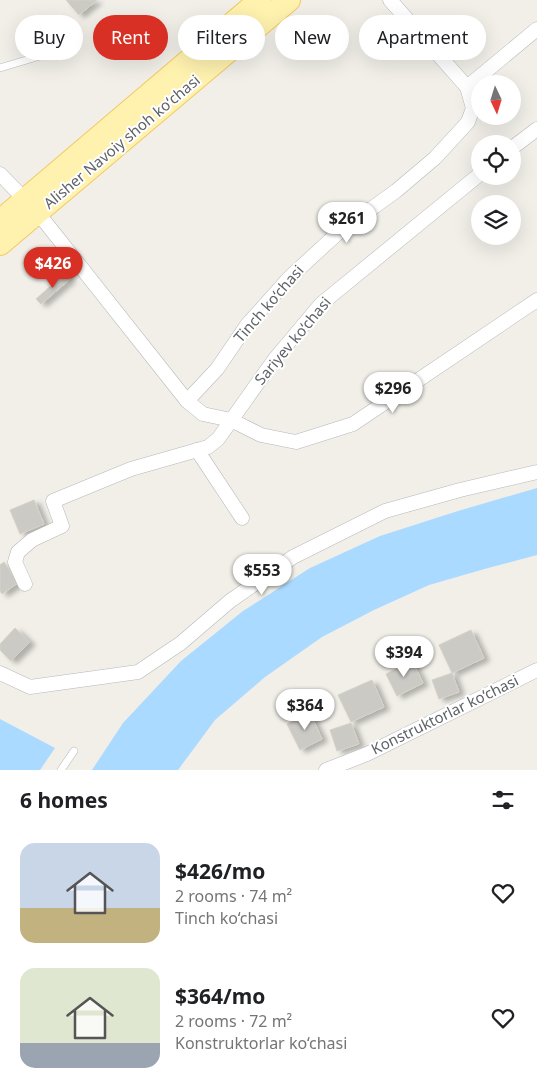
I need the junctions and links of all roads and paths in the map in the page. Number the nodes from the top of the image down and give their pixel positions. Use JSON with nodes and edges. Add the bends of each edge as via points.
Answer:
{"nodes":[{"id":1,"x":260,"y":0,"type":"edge"},
{"id":2,"x":289,"y":0,"type":"edge"},
{"id":3,"x":390,"y":0,"type":"edge"},
{"id":4,"x":537,"y":29,"type":"edge"},
{"id":5,"x":27,"y":60,"type":"edge"},
{"id":6,"x":0,"y":68,"type":"edge"},
{"id":7,"x":467,"y":87,"type":"junction"},
{"id":8,"x":537,"y":129,"type":"edge"},
{"id":9,"x":521,"y":141,"type":"edge"},
{"id":10,"x":0,"y":174,"type":"edge"},
{"id":11,"x":471,"y":181,"type":"edge"},
{"id":12,"x":32,"y":207,"type":"junction"},
{"id":13,"x":0,"y":221,"type":"edge"},
{"id":14,"x":0,"y":244,"type":"edge"},
{"id":15,"x":537,"y":300,"type":"edge"},
{"id":16,"x":187,"y":401,"type":"junction"},
{"id":17,"x":231,"y":420,"type":"junction"},
{"id":18,"x":197,"y":450,"type":"junction"},
{"id":19,"x":537,"y":472,"type":"edge"},
{"id":20,"x":242,"y":518,"type":"dead end"},
{"id":21,"x":25,"y":584,"type":"dead end"},
{"id":22,"x":537,"y":670,"type":"edge"},
{"id":23,"x":0,"y":673,"type":"edge"},
{"id":24,"x":74,"y":751,"type":"dead end"},
{"id":25,"x":61,"y":770,"type":"edge"},
{"id":26,"x":326,"y":770,"type":"edge"}],
"edges":[{"from":1,"to":12,"type":"main road","name":"Alisher Navoiy shoh koʻchasi"},
{"from":2,"to":12,"type":"main road","name":"Alisher Navoiy shoh koʻchasi"},
{"from":3,"to":7,"type":"street","name":"Tinch ko‘chasi"},
{"from":4,"to":7,"type":"street"},
{"from":5,"to":6,"type":"lane"},
{"from":7,"to":16,"type":"street","name":"Tinch ko‘chasi","via":[[474,108],[468,122],[435,158],[396,192],[339,232],[289,278],[247,325],[217,369]]},
{"from":8,"to":9,"type":"street"},
{"from":10,"to":12,"type":"street"},
{"from":11,"to":17,"type":"street","name":"Sariyev ko‘chasi","via":[[321,304],[274,360]]},
{"from":12,"to":13,"type":"main road","name":"Alisher Navoiy shoh koʻchasi"},
{"from":12,"to":14,"type":"main road","name":"Alisher Navoiy shoh koʻchasi"},
{"from":12,"to":16,"type":"street"},
{"from":15,"to":17,"type":"street","via":[[353,424],[296,442],[261,435]]},
{"from":16,"to":17,"type":"street","via":[[203,414]]},
{"from":17,"to":18,"type":"street","name":"Sariyev ko‘chasi","via":[[218,439]]},
{"from":18,"to":20,"type":"street"},
{"from":18,"to":21,"type":"street","name":"Sariyev ko‘chasi","via":[[131,469],[53,501],[62,526],[32,540],[18,552],[15,562]]},
{"from":19,"to":23,"type":"street","via":[[385,511],[293,557],[138,672],[30,687]]},
{"from":22,"to":26,"type":"street","name":"Konstruktorlar ko‘chasi","via":[[367,754]]},
{"from":24,"to":25,"type":"lane"}]}
